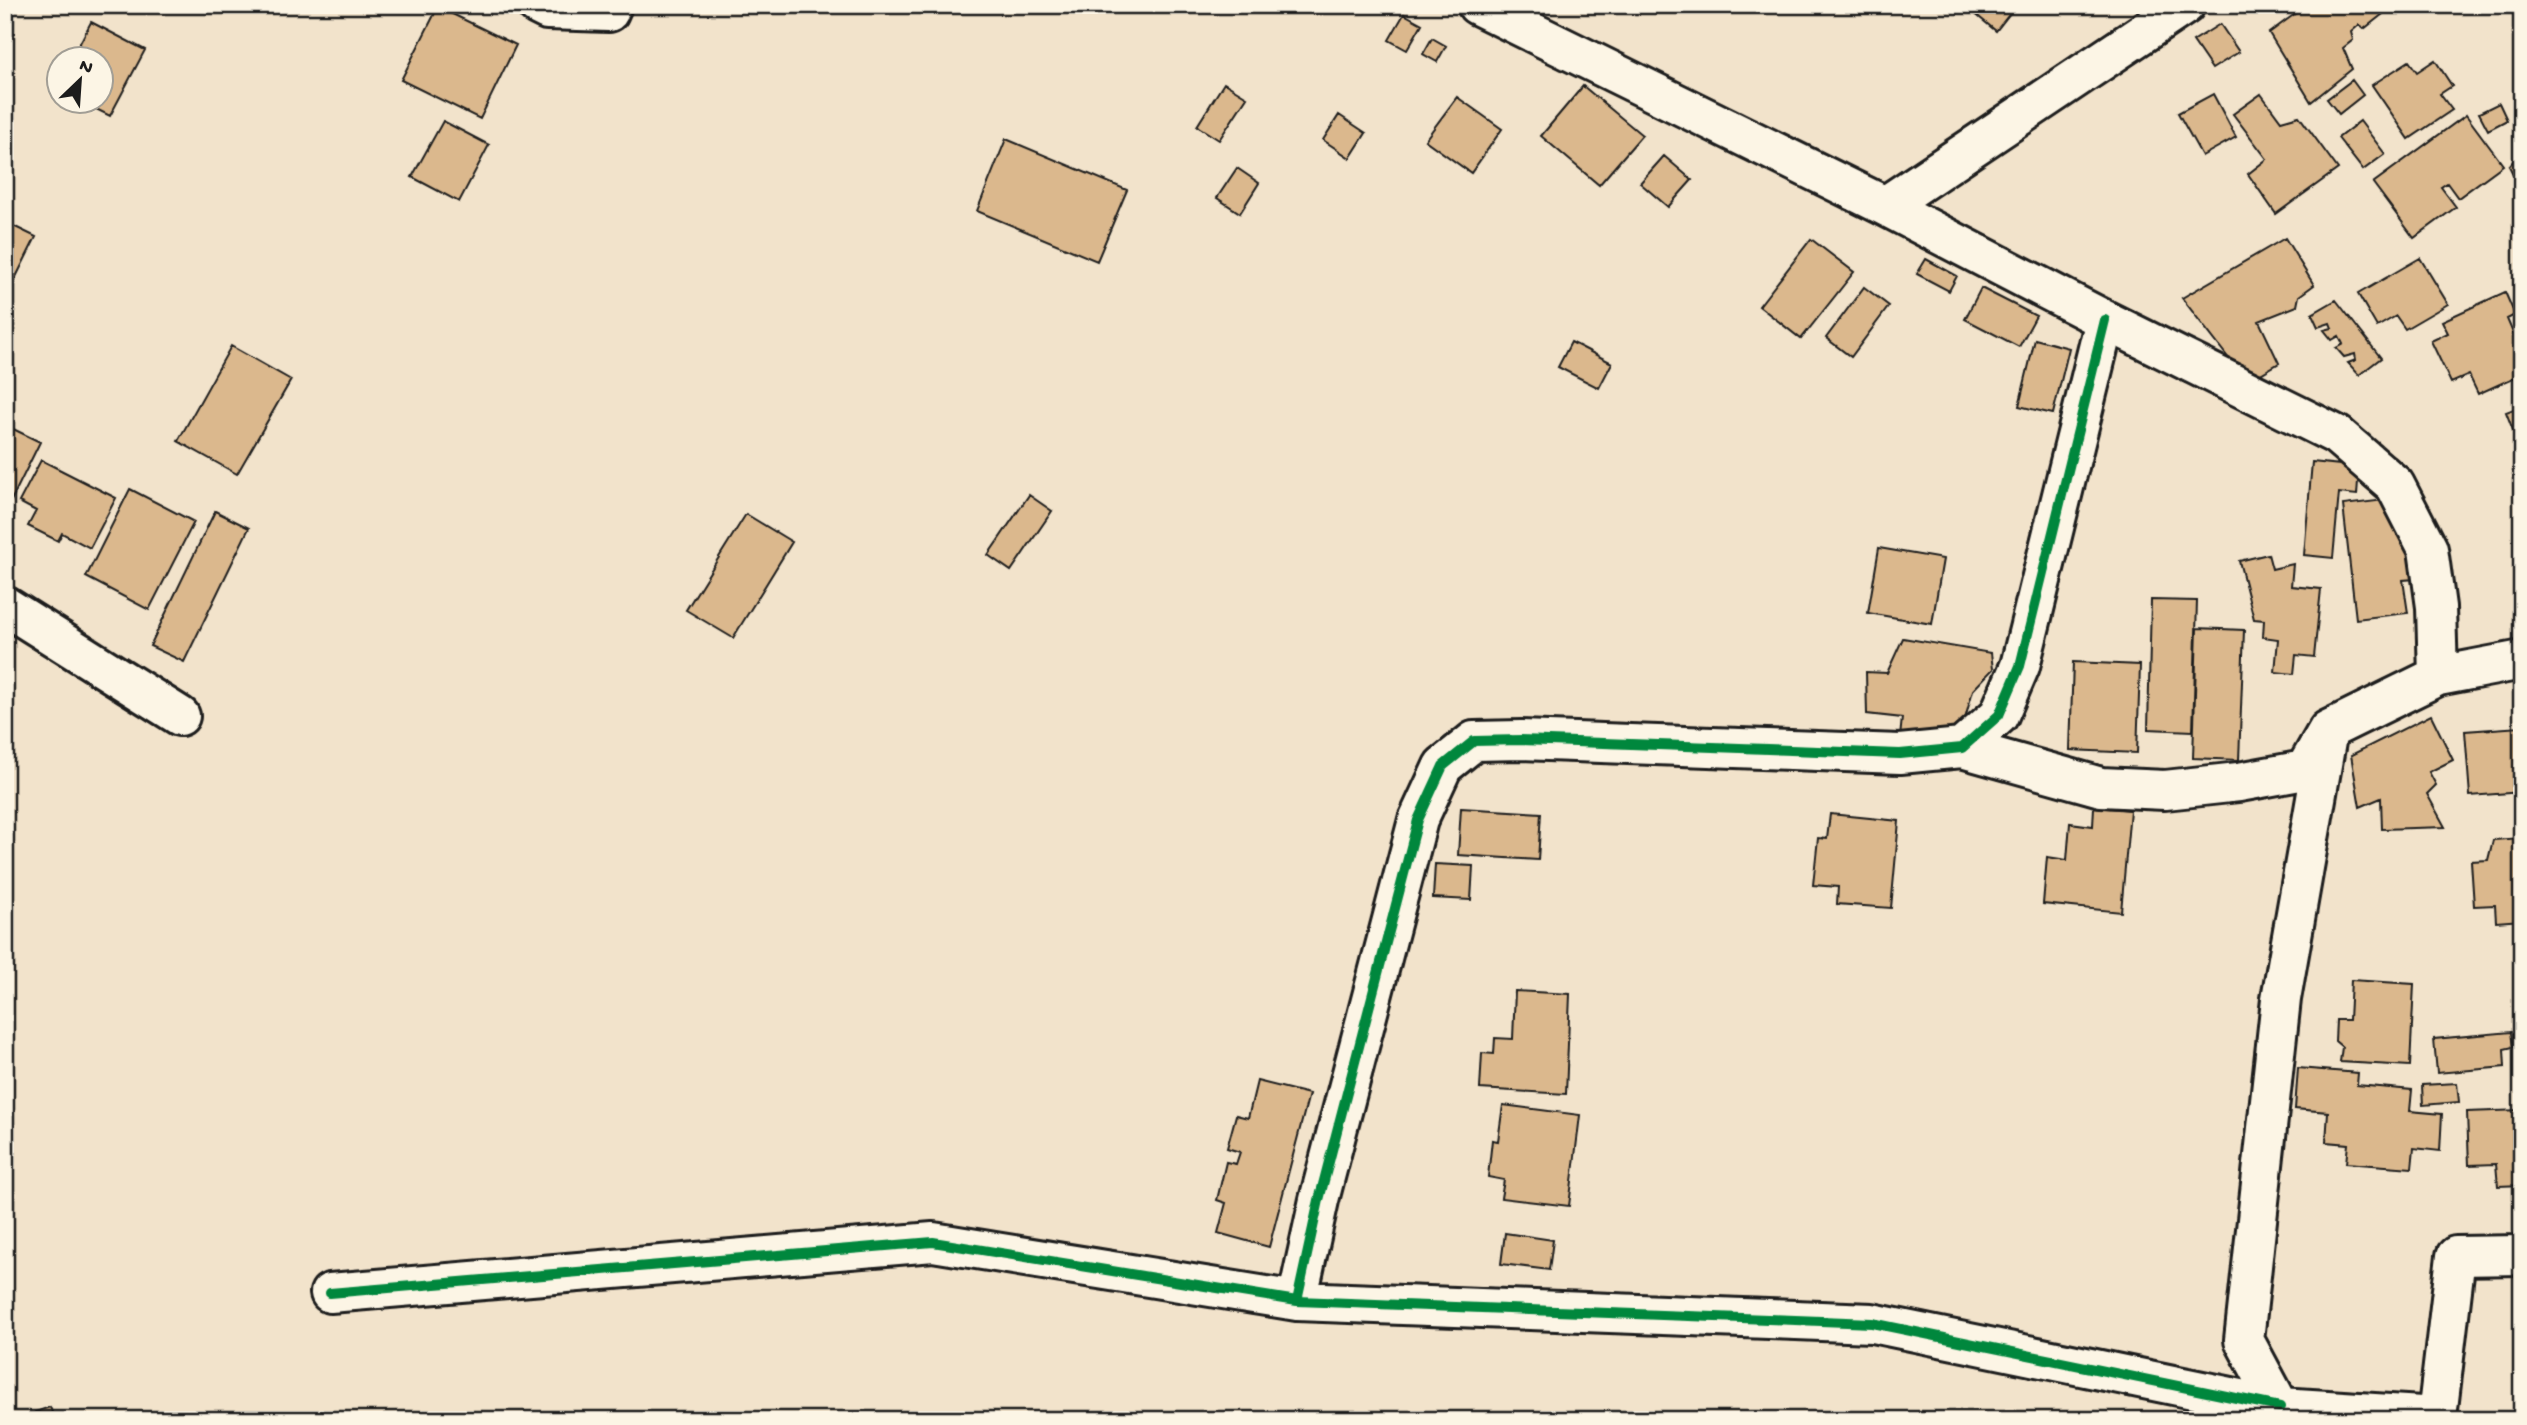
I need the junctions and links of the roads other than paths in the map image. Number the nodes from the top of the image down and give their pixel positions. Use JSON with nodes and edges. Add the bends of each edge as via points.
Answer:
{"nodes":[{"id":1,"x":537,"y":5,"type":"edge"},
{"id":2,"x":612,"y":5,"type":"edge"},
{"id":3,"x":1477,"y":5,"type":"edge"},
{"id":4,"x":2185,"y":5,"type":"edge"},
{"id":5,"x":1885,"y":206,"type":"junction"},
{"id":6,"x":2105,"y":320,"type":"junction"},
{"id":7,"x":5,"y":606,"type":"edge"},
{"id":8,"x":2522,"y":660,"type":"edge"},
{"id":9,"x":2438,"y":676,"type":"junction"},
{"id":10,"x":180,"y":716,"type":"dead end"},
{"id":11,"x":2328,"y":730,"type":"junction"},
{"id":12,"x":1962,"y":748,"type":"junction"},
{"id":13,"x":2522,"y":1255,"type":"edge"},
{"id":14,"x":330,"y":1293,"type":"dead end"},
{"id":15,"x":1297,"y":1301,"type":"junction"},
{"id":16,"x":2280,"y":1406,"type":"junction"}],
"edges":[{"from":1,"to":2,"type":"street","via":[[547,10],[609,12]]},
{"from":3,"to":5,"type":"street"},
{"from":4,"to":5,"type":"street"},
{"from":5,"to":6,"type":"street"},
{"from":6,"to":9,"type":"street","via":[[2337,435],[2395,485],[2428,549]]},
{"from":6,"to":12,"type":"street","via":[[2020,666],[1999,715]]},
{"from":7,"to":10,"type":"street"},
{"from":8,"to":9,"type":"street"},
{"from":9,"to":11,"type":"street"},
{"from":11,"to":12,"type":"street","via":[[2305,770],[2165,790],[2101,787]]},
{"from":11,"to":16,"type":"street","via":[[2281,999],[2244,1340]]},
{"from":12,"to":15,"type":"street","via":[[1900,754],[1474,741],[1443,766],[1418,820]]},
{"from":13,"to":16,"type":"street","via":[[2456,1256],[2437,1417]]},
{"from":14,"to":15,"type":"street","via":[[933,1241]]},
{"from":15,"to":16,"type":"street","via":[[1872,1323]]}]}
